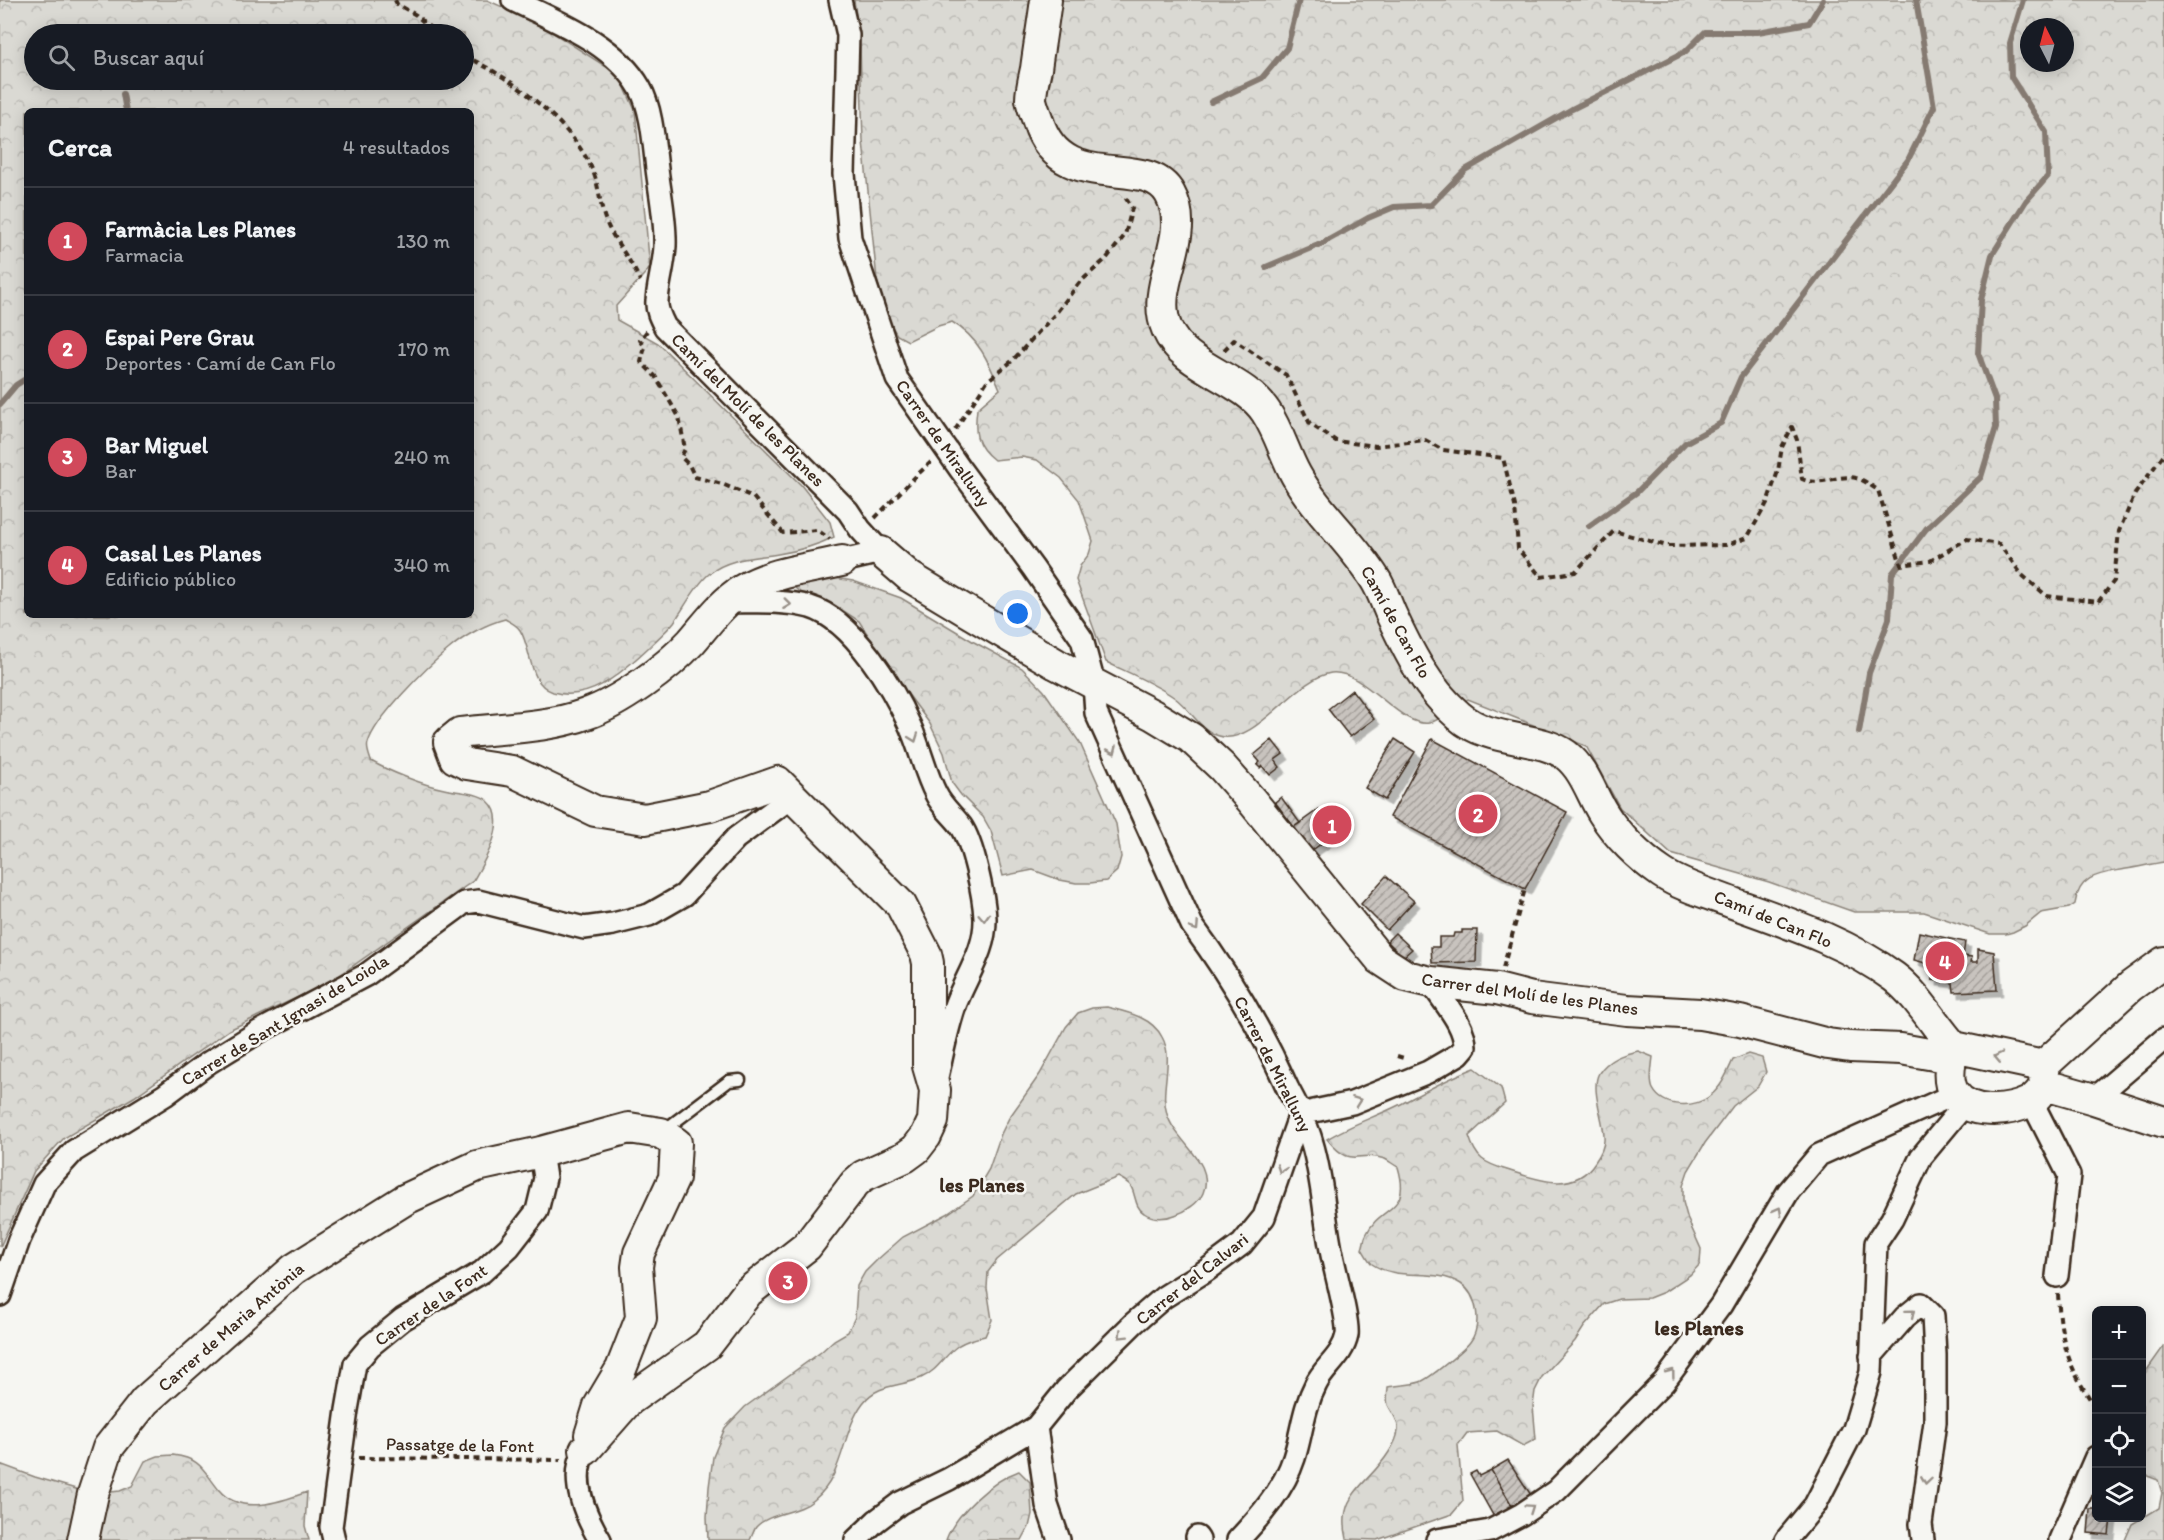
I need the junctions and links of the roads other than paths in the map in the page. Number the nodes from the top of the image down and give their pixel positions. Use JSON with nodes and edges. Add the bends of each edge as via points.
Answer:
{"nodes":[{"id":1,"x":513,"y":0,"type":"edge"},
{"id":2,"x":840,"y":0,"type":"edge"},
{"id":3,"x":1046,"y":0,"type":"edge"},
{"id":4,"x":881,"y":552,"type":"junction"},
{"id":5,"x":842,"y":561,"type":"joint"},
{"id":6,"x":729,"y":602,"type":"junction"},
{"id":7,"x":1094,"y":690,"type":"junction"},
{"id":8,"x":793,"y":796,"type":"junction"},
{"id":9,"x":2164,"y":962,"type":"edge"},
{"id":10,"x":1431,"y":982,"type":"junction"},
{"id":11,"x":2164,"y":1039,"type":"edge"},
{"id":12,"x":1952,"y":1052,"type":"junction"},
{"id":13,"x":740,"y":1080,"type":"dead end"},
{"id":14,"x":2039,"y":1084,"type":"junction"},
{"id":15,"x":935,"y":1090,"type":"junction"},
{"id":16,"x":1960,"y":1099,"type":"junction"},
{"id":17,"x":2094,"y":1099,"type":"junction"},
{"id":18,"x":1300,"y":1114,"type":"junction"},
{"id":19,"x":2164,"y":1122,"type":"edge"},
{"id":20,"x":661,"y":1133,"type":"junction"},
{"id":21,"x":541,"y":1152,"type":"junction"},
{"id":22,"x":2057,"y":1276,"type":"road end"},
{"id":23,"x":0,"y":1295,"type":"edge"},
{"id":24,"x":1871,"y":1356,"type":"junction"},
{"id":25,"x":1036,"y":1427,"type":"junction"},
{"id":26,"x":582,"y":1455,"type":"junction"},
{"id":27,"x":2092,"y":1468,"type":"edge"},
{"id":28,"x":83,"y":1540,"type":"edge"},
{"id":29,"x":334,"y":1540,"type":"edge"},
{"id":30,"x":600,"y":1540,"type":"edge"},
{"id":31,"x":856,"y":1540,"type":"edge"},
{"id":32,"x":1059,"y":1540,"type":"edge"},
{"id":33,"x":1238,"y":1540,"type":"edge"},
{"id":34,"x":1437,"y":1540,"type":"edge"},
{"id":35,"x":1786,"y":1540,"type":"edge"},
{"id":36,"x":1923,"y":1540,"type":"edge"},
{"id":37,"x":2060,"y":1540,"type":"edge"}],
"edges":[{"from":1,"to":4,"type":"street","name":"Camí del Molí de les Planes","via":[[594,43],[616,60],[640,89],[653,138],[664,234],[657,302],[664,327],[848,511]]},
{"from":2,"to":7,"type":"street","name":"Carrer de Miralluny","via":[[848,35],[844,174],[850,238],[897,379],[1082,639]]},
{"from":3,"to":12,"type":"street","name":"Camí de Can Flo","via":[[1031,98],[1048,144],[1086,169],[1153,178],[1170,191],[1177,215],[1163,290],[1166,327],[1175,344],[1245,391],[1264,409],[1296,474],[1377,582],[1427,681],[1461,719],[1498,736],[1563,753],[1581,771],[1604,815],[1635,852],[1664,874],[1782,921],[1860,956],[1896,978],[1919,1001]]},
{"from":4,"to":5,"type":"street"},
{"from":4,"to":7,"type":"street","name":"Camí del Molí de les Planes","via":[[910,577]]},
{"from":5,"to":6,"type":"street","via":[[776,575],[741,591]]},
{"from":6,"to":8,"type":"street","via":[[672,662],[587,714],[543,724],[460,733],[449,742],[455,758],[467,764],[512,771],[595,811],[645,819],[710,806],[778,782]]},
{"from":6,"to":15,"type":"street","one_way":true,"via":[[810,607],[848,633],[888,685],[910,727],[936,796],[968,836],[983,902],[984,933],[950,1021]]},
{"from":7,"to":10,"type":"street","name":"Carrer del Molí de les Planes","via":[[1191,738],[1252,801],[1380,959],[1406,976]]},
{"from":7,"to":18,"type":"street","name":"Carrer de Miralluny","one_way":true,"via":[[1096,713],[1192,925],[1245,1003]]},
{"from":8,"to":15,"type":"street","via":[[901,905],[927,954],[928,1066]]},
{"from":8,"to":23,"type":"street","name":"Carrer de Sant Ignasi de Loiola","via":[[736,838],[684,895],[649,915],[584,928],[478,901],[464,903],[366,975],[208,1063],[165,1095],[74,1151],[44,1184]]},
{"from":9,"to":14,"type":"street","via":[[2131,986]]},
{"from":10,"to":12,"type":"street","name":"Carrer del Molí de les Planes","via":[[1627,1010],[1700,1014],[1850,1047]]},
{"from":18,"to":10,"type":"street","one_way":true,"via":[[1352,1103],[1428,1072],[1466,1047],[1461,1026]]},
{"from":11,"to":17,"type":"street"},
{"from":14,"to":12,"type":"street","name":"Carrer del Molí de les Planes","one_way":true},
{"from":12,"to":16,"type":"street","via":[[1950,1084]]},
{"from":13,"to":20,"type":"lane","via":[[729,1081]]},
{"from":14,"to":16,"type":"street","via":[[1991,1110],[1976,1108]]},
{"from":14,"to":17,"type":"street","name":"Carrer del Molí de les Planes"},
{"from":14,"to":22,"type":"street","via":[[2036,1110],[2069,1175]]},
{"from":15,"to":26,"type":"street","via":[[933,1120],[916,1149],[855,1183],[807,1246],[748,1292],[707,1345],[628,1401]]},
{"from":16,"to":24,"type":"street","via":[[1921,1157],[1892,1219],[1876,1243]]},
{"from":34,"to":16,"type":"street","one_way":true,"via":[[1490,1531],[1556,1491],[1664,1382],[1721,1305],[1788,1192],[1819,1155]]},
{"from":17,"to":19,"type":"street","name":"Carrer del Molí de les Planes"},
{"from":18,"to":25,"type":"street","name":"Carrer del Calvari","one_way":true,"via":[[1264,1217],[1242,1244],[1164,1297],[1134,1323],[1066,1390]]},
{"from":18,"to":33,"type":"street","name":"Carrer de Miralluny","via":[[1312,1142],[1321,1181],[1347,1334],[1339,1355],[1316,1383],[1285,1480]]},
{"from":20,"to":21,"type":"street","name":"Carrer de Maria Antònia","via":[[629,1128]]},
{"from":20,"to":26,"type":"street","via":[[676,1143],[674,1179],[639,1253],[641,1318],[621,1369],[599,1406]]},
{"from":21,"to":28,"type":"street","name":"Carrer de Maria Antònia","via":[[477,1166],[406,1199],[294,1269],[137,1410],[108,1448]]},
{"from":21,"to":29,"type":"street","name":"Carrer de la Font","via":[[544,1178],[537,1211],[508,1247],[482,1272],[403,1319],[370,1346],[356,1364],[331,1527]]},
{"from":24,"to":35,"type":"street","via":[[1854,1429],[1815,1504]]},
{"from":24,"to":36,"type":"street","one_way":true,"via":[[1921,1304],[1933,1316],[1935,1422],[1921,1524]]},
{"from":25,"to":31,"type":"street","via":[[900,1503]]},
{"from":25,"to":32,"type":"street","via":[[1047,1505]]},
{"from":26,"to":30,"type":"street","via":[[583,1506]]},
{"from":27,"to":37,"type":"street"}]}
